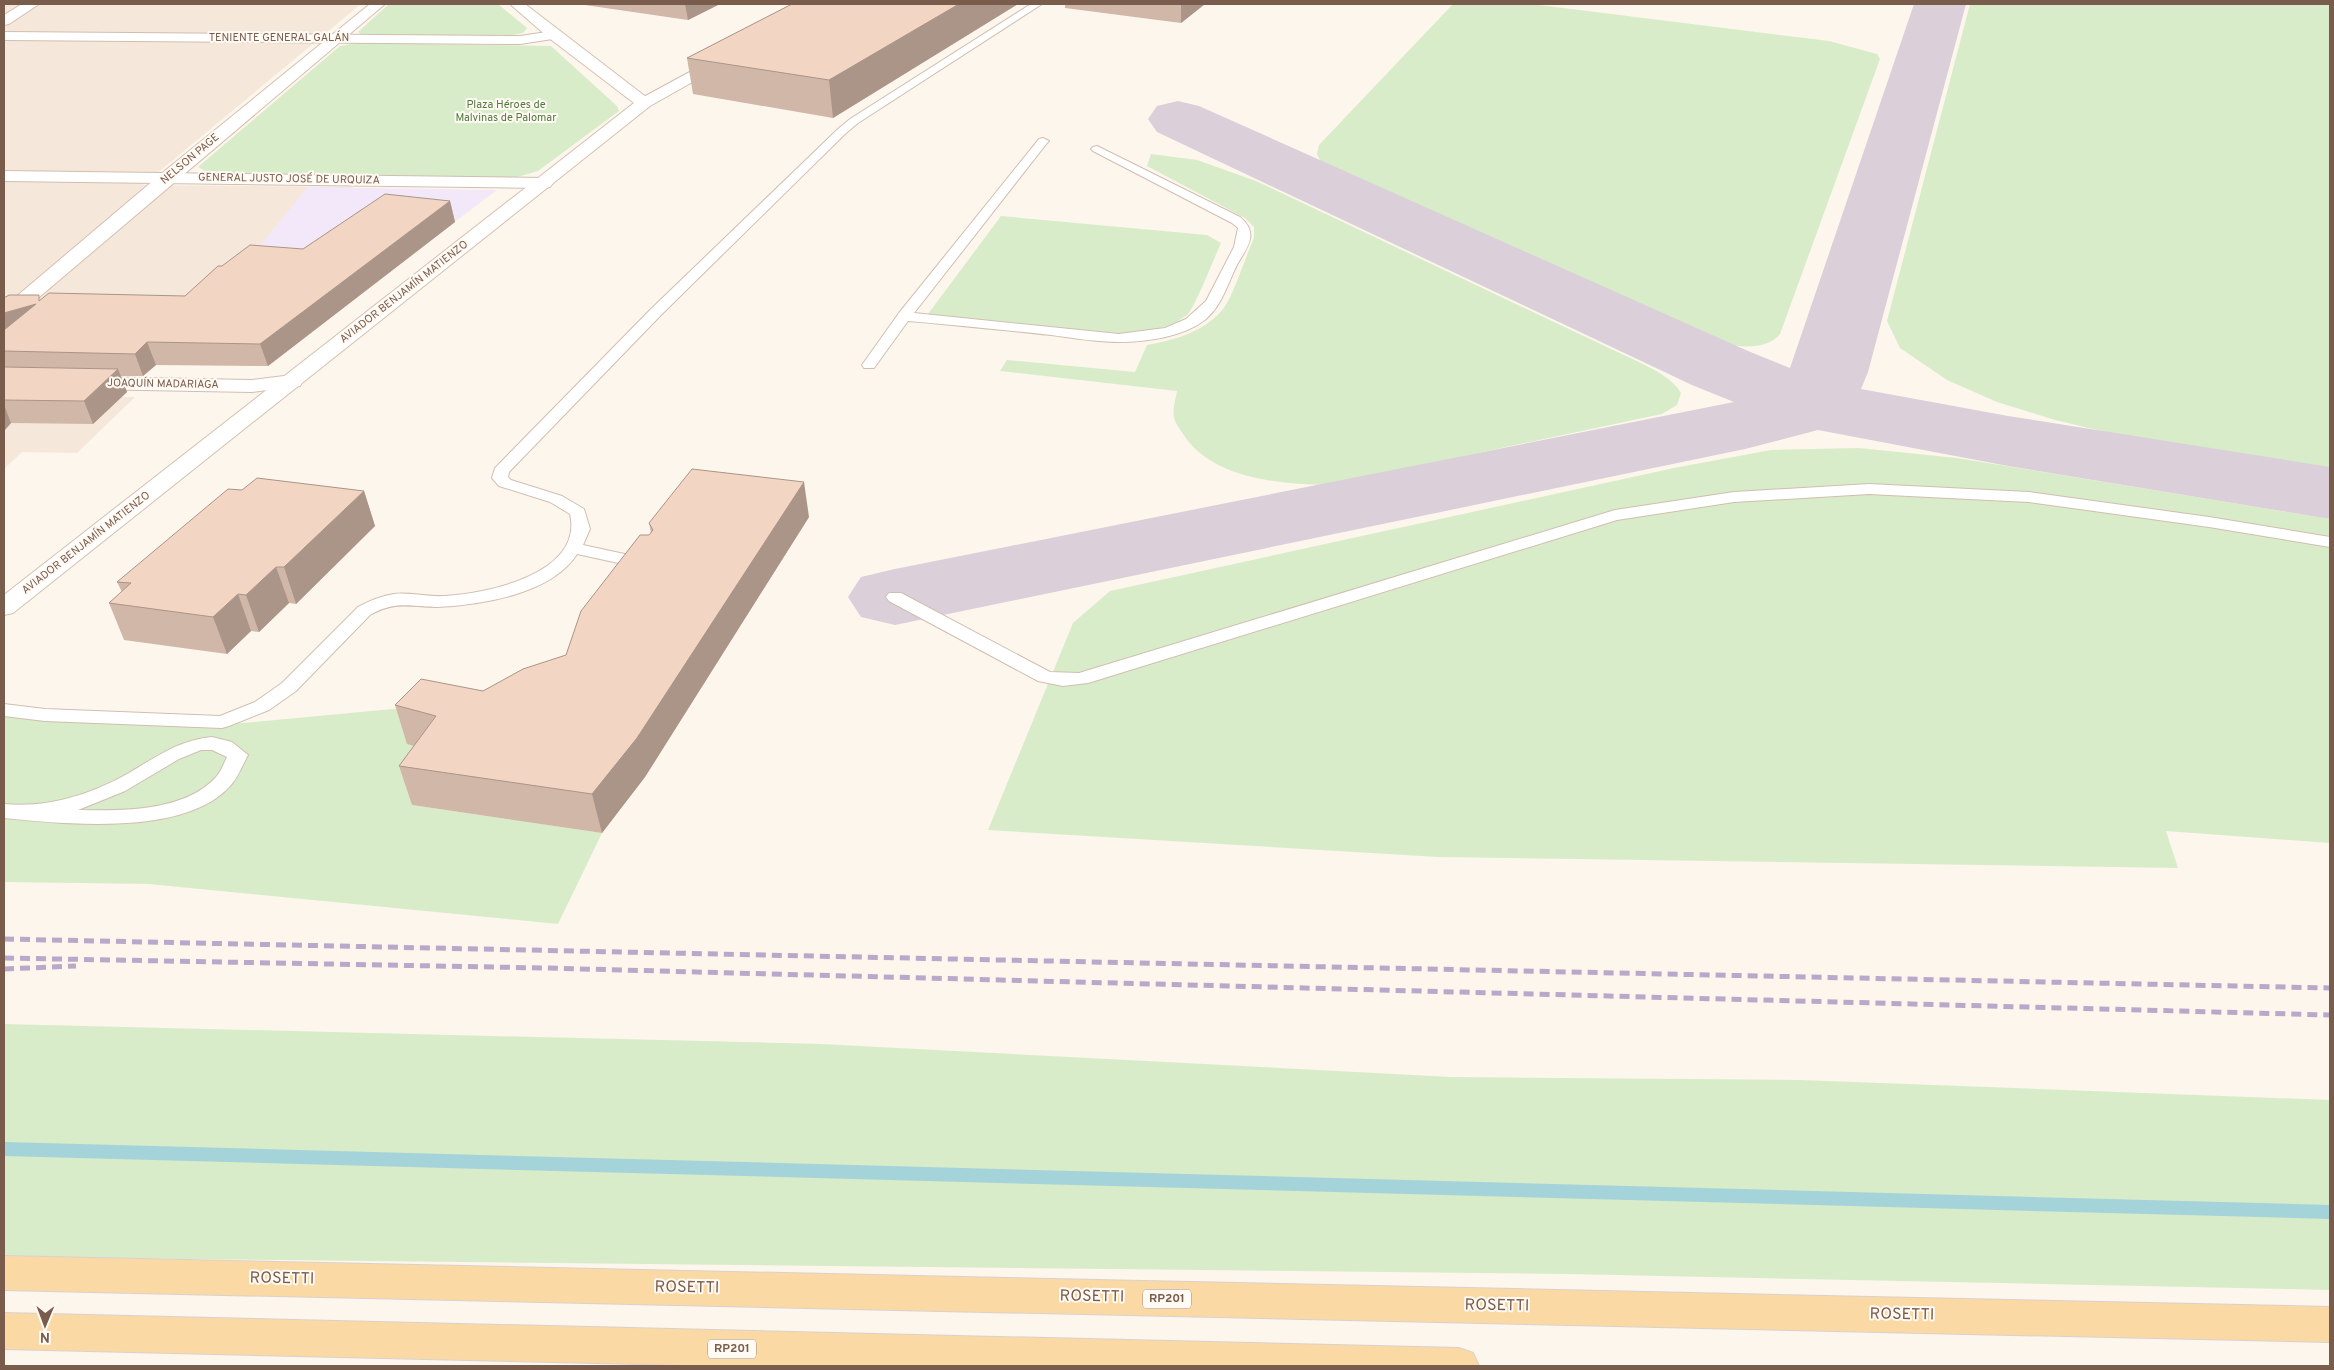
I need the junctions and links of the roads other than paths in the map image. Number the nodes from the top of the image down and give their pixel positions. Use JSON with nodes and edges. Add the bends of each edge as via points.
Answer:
{"nodes":[{"id":1,"x":32,"y":4,"type":"edge"},
{"id":2,"x":378,"y":4,"type":"edge"},
{"id":3,"x":517,"y":4,"type":"edge"},
{"id":4,"x":1037,"y":4,"type":"edge"},
{"id":5,"x":4,"y":21,"type":"edge"},
{"id":6,"x":554,"y":35,"type":"junction"},
{"id":7,"x":4,"y":36,"type":"edge"},
{"id":8,"x":336,"y":39,"type":"junction"},
{"id":9,"x":738,"y":51,"type":"edge"},
{"id":10,"x":644,"y":103,"type":"junction"},
{"id":11,"x":1043,"y":141,"type":"dead end"},
{"id":12,"x":1097,"y":149,"type":"dead end"},
{"id":13,"x":4,"y":176,"type":"edge"},
{"id":14,"x":167,"y":178,"type":"junction"},
{"id":15,"x":544,"y":183,"type":"junction"},
{"id":16,"x":904,"y":316,"type":"junction"},
{"id":17,"x":4,"y":317,"type":"edge"},
{"id":18,"x":869,"y":365,"type":"dead end"},
{"id":19,"x":292,"y":381,"type":"junction"},
{"id":20,"x":63,"y":382,"type":"edge"},
{"id":21,"x":2330,"y":542,"type":"edge"},
{"id":22,"x":574,"y":548,"type":"junction"},
{"id":23,"x":650,"y":565,"type":"edge"},
{"id":24,"x":895,"y":597,"type":"dead end"},
{"id":25,"x":4,"y":607,"type":"edge"},
{"id":26,"x":4,"y":710,"type":"edge"},
{"id":27,"x":13,"y":812,"type":"edge"},
{"id":28,"x":4,"y":1273,"type":"edge"},
{"id":29,"x":2330,"y":1325,"type":"edge"},
{"id":30,"x":4,"y":1331,"type":"edge"},
{"id":31,"x":1459,"y":1366,"type":"edge"}],
"edges":[{"from":1,"to":5,"type":"street"},
{"from":2,"to":8,"type":"street","name":"NELSON PAGE"},
{"from":3,"to":6,"type":"street"},
{"from":4,"to":22,"type":"lane","via":[[842,131],[656,312],[501,471],[500,478],[505,483],[556,500],[578,512],[581,532]]},
{"from":6,"to":8,"type":"street","name":"TENIENTE GENERAL GALÁN","via":[[520,40]]},
{"from":6,"to":10,"type":"street"},
{"from":7,"to":8,"type":"street","name":"TENIENTE GENERAL GALÁN"},
{"from":8,"to":14,"type":"street","name":"NELSON PAGE"},
{"from":9,"to":10,"type":"street","name":"AVIADOR BENJAMÍN MATIENZO"},
{"from":10,"to":15,"type":"street","name":"AVIADOR BENJAMÍN MATIENZO"},
{"from":11,"to":16,"type":"lane"},
{"from":12,"to":16,"type":"lane","via":[[1244,227],[1243,241],[1209,308],[1191,322],[1173,330],[1119,338]]},
{"from":13,"to":14,"type":"street","name":"GENERAL JUSTO JOSÉ DE URQUIZA"},
{"from":14,"to":15,"type":"street","name":"GENERAL JUSTO JOSÉ DE URQUIZA"},
{"from":14,"to":17,"type":"street","name":"NELSON PAGE"},
{"from":15,"to":19,"type":"street","name":"AVIADOR BENJAMÍN MATIENZO"},
{"from":16,"to":18,"type":"lane"},
{"from":19,"to":20,"type":"street","name":"JOAQUÍN MADARIAGA","via":[[252,386]]},
{"from":19,"to":25,"type":"street","name":"AVIADOR BENJAMÍN MATIENZO"},
{"from":21,"to":24,"type":"lane","via":[[2029,497],[1869,489],[1734,497],[1615,515],[1091,676],[1063,680],[1045,677]]},
{"from":22,"to":23,"type":"lane"},
{"from":22,"to":26,"type":"lane","via":[[564,562],[540,579],[487,596],[444,601],[393,598],[378,602],[364,611],[289,686],[262,706],[222,722],[46,715]]},
{"from":27,"to":27,"type":"lane","via":[[125,816],[177,809],[206,797],[222,784],[234,769],[238,756],[228,746],[194,745],[84,801]]},
{"from":28,"to":29,"type":"main road","name":"ROSETTI","number":"RP201"},
{"from":30,"to":31,"type":"main road","number":"RP201"}]}
